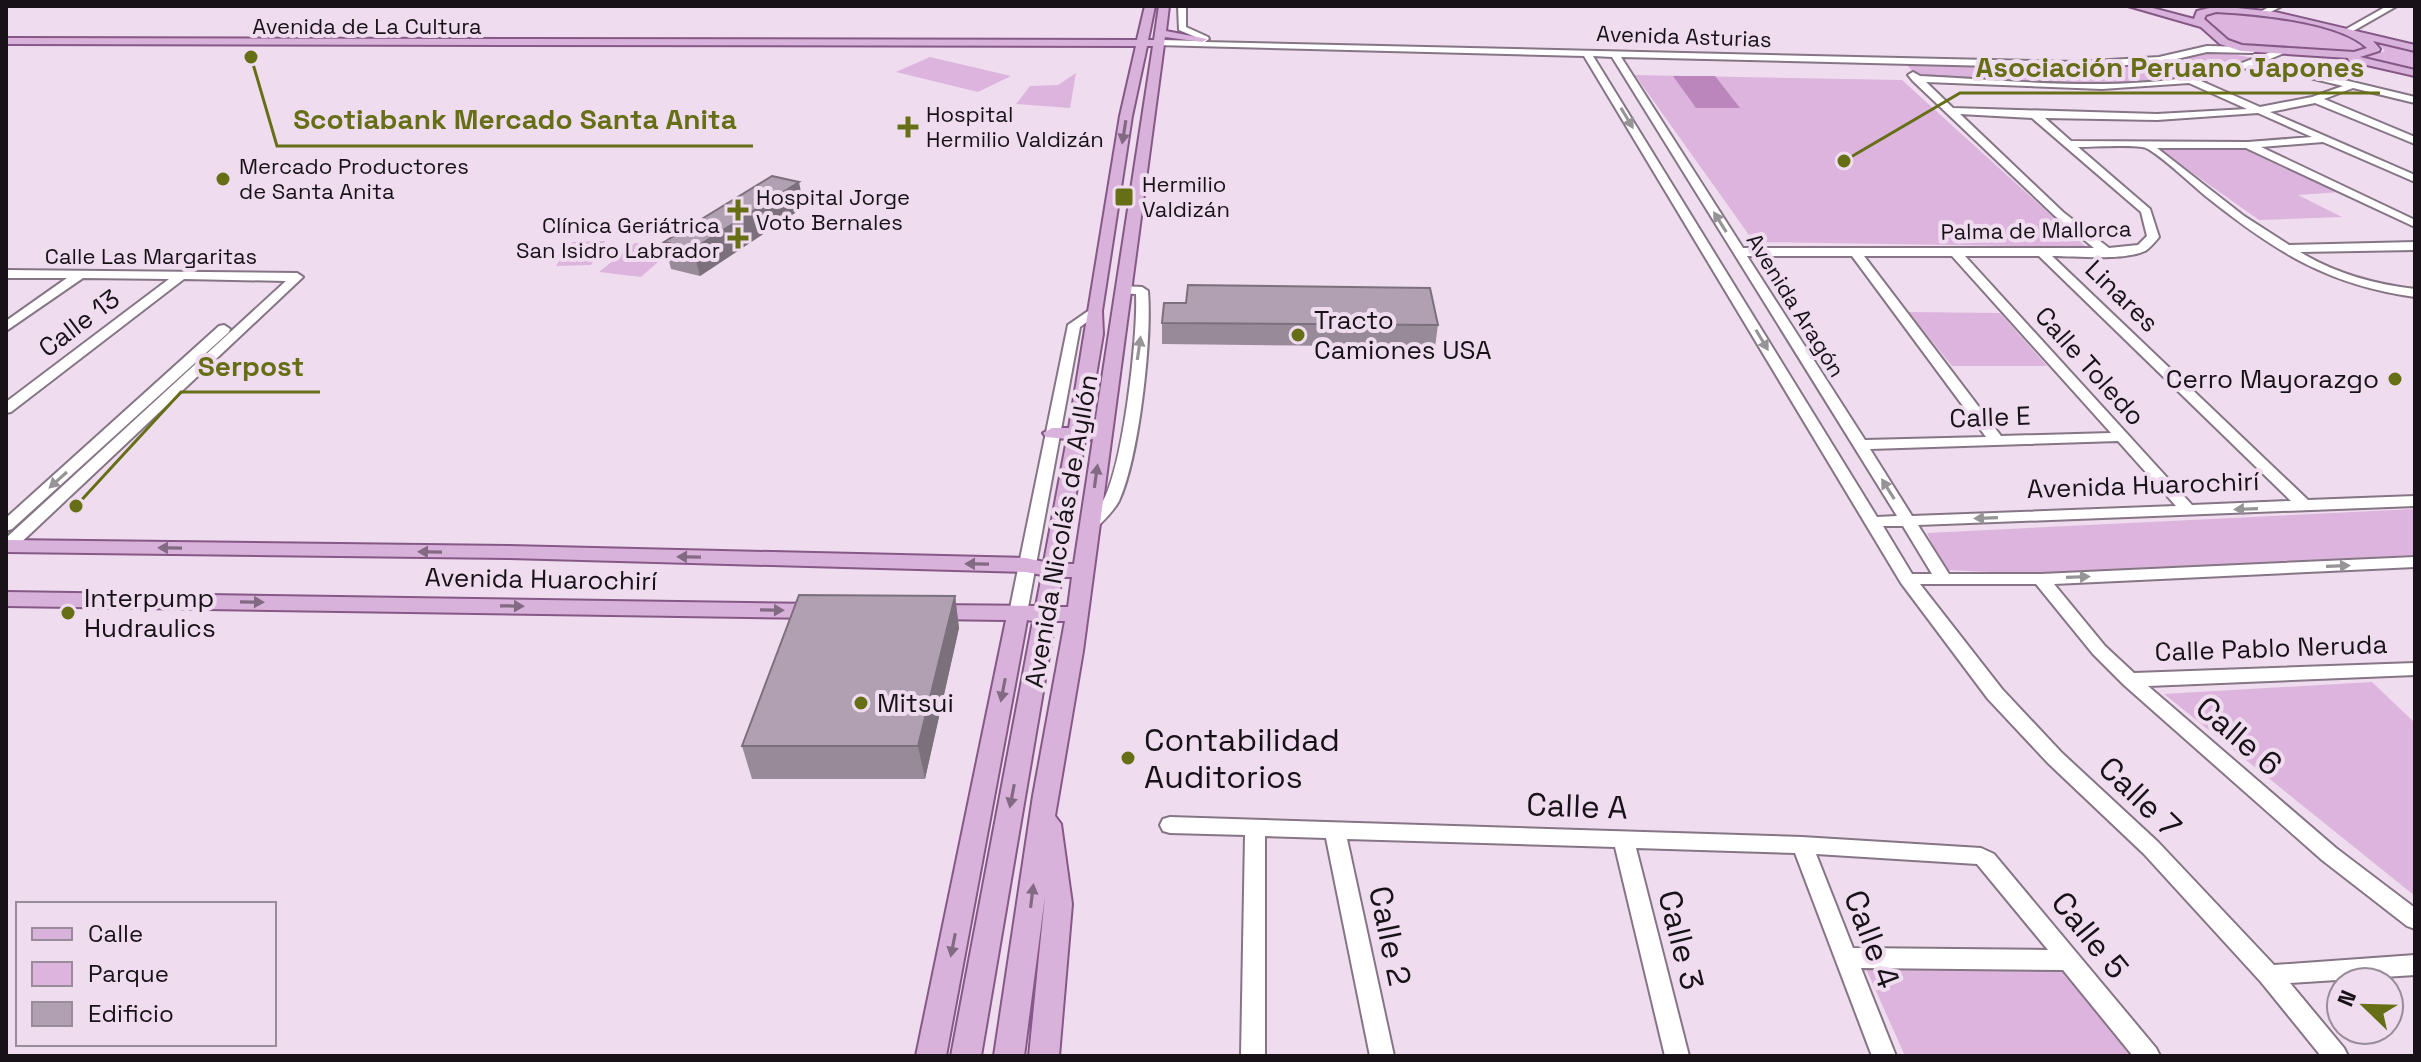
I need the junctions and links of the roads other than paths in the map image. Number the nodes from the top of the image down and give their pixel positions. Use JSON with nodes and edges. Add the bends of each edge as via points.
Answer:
{"nodes":[{"id":1,"x":1164,"y":6,"type":"edge"},
{"id":2,"x":1182,"y":6,"type":"edge"},
{"id":3,"x":2133,"y":6,"type":"edge"},
{"id":4,"x":2278,"y":6,"type":"edge"},
{"id":5,"x":2393,"y":6,"type":"edge"},
{"id":6,"x":2242,"y":7,"type":"edge"},
{"id":7,"x":1149,"y":12,"type":"edge"},
{"id":8,"x":2262,"y":13,"type":"junction"},
{"id":9,"x":2205,"y":25,"type":"junction"},
{"id":10,"x":2345,"y":32,"type":"junction"},
{"id":11,"x":2360,"y":35,"type":"junction"},
{"id":12,"x":2219,"y":38,"type":"junction"},
{"id":13,"x":1202,"y":39,"type":"junction"},
{"id":14,"x":1152,"y":40,"type":"junction"},
{"id":15,"x":1010,"y":41,"type":"junction"},
{"id":16,"x":795,"y":42,"type":"junction"},
{"id":17,"x":1226,"y":43,"type":"junction"},
{"id":18,"x":6,"y":44,"type":"edge"},
{"id":19,"x":2415,"y":48,"type":"edge"},
{"id":20,"x":2207,"y":49,"type":"junction"},
{"id":21,"x":2253,"y":50,"type":"junction"},
{"id":22,"x":1586,"y":52,"type":"junction"},
{"id":23,"x":1614,"y":52,"type":"junction"},
{"id":24,"x":2279,"y":52,"type":"junction"},
{"id":25,"x":2326,"y":54,"type":"junction"},
{"id":26,"x":1898,"y":60,"type":"junction"},
{"id":27,"x":2260,"y":63,"type":"junction"},
{"id":28,"x":2415,"y":73,"type":"edge"},
{"id":29,"x":1916,"y":79,"type":"junction"},
{"id":30,"x":2190,"y":80,"type":"junction"},
{"id":31,"x":2353,"y":85,"type":"junction"},
{"id":32,"x":2317,"y":100,"type":"junction"},
{"id":33,"x":2415,"y":100,"type":"edge"},
{"id":34,"x":2258,"y":109,"type":"junction"},
{"id":35,"x":1951,"y":111,"type":"junction"},
{"id":36,"x":2034,"y":114,"type":"junction"},
{"id":37,"x":2328,"y":139,"type":"junction"},
{"id":38,"x":2415,"y":141,"type":"edge"},
{"id":39,"x":2069,"y":144,"type":"junction"},
{"id":40,"x":2248,"y":145,"type":"junction"},
{"id":41,"x":2149,"y":146,"type":"junction"},
{"id":42,"x":2415,"y":179,"type":"edge"},
{"id":43,"x":2415,"y":224,"type":"edge"},
{"id":44,"x":2086,"y":236,"type":"junction"},
{"id":45,"x":2146,"y":245,"type":"junction"},
{"id":46,"x":2415,"y":246,"type":"edge"},
{"id":47,"x":2285,"y":249,"type":"junction"},
{"id":48,"x":1739,"y":252,"type":"junction"},
{"id":49,"x":1855,"y":252,"type":"junction"},
{"id":50,"x":1955,"y":252,"type":"junction"},
{"id":51,"x":2042,"y":252,"type":"junction"},
{"id":52,"x":2106,"y":252,"type":"junction"},
{"id":53,"x":6,"y":274,"type":"edge"},
{"id":54,"x":81,"y":275,"type":"junction"},
{"id":55,"x":181,"y":276,"type":"junction"},
{"id":56,"x":289,"y":277,"type":"junction"},
{"id":57,"x":1132,"y":291,"type":"junction"},
{"id":58,"x":2415,"y":293,"type":"edge"},
{"id":59,"x":247,"y":308,"type":"junction"},
{"id":60,"x":263,"y":308,"type":"junction"},
{"id":61,"x":1094,"y":311,"type":"junction"},
{"id":62,"x":8,"y":324,"type":"edge"},
{"id":63,"x":228,"y":340,"type":"junction"},
{"id":64,"x":211,"y":341,"type":"junction"},
{"id":65,"x":6,"y":409,"type":"edge"},
{"id":66,"x":1052,"y":433,"type":"junction"},
{"id":67,"x":1078,"y":434,"type":"junction"},
{"id":68,"x":1102,"y":436,"type":"junction"},
{"id":69,"x":2122,"y":437,"type":"junction"},
{"id":70,"x":1997,"y":441,"type":"junction"},
{"id":71,"x":1860,"y":445,"type":"junction"},
{"id":72,"x":80,"y":459,"type":"junction"},
{"id":73,"x":100,"y":460,"type":"junction"},
{"id":74,"x":2415,"y":501,"type":"edge"},
{"id":75,"x":2306,"y":507,"type":"junction"},
{"id":76,"x":2189,"y":511,"type":"junction"},
{"id":77,"x":1907,"y":521,"type":"junction"},
{"id":78,"x":1872,"y":522,"type":"junction"},
{"id":79,"x":6,"y":526,"type":"edge"},
{"id":80,"x":1089,"y":526,"type":"junction"},
{"id":81,"x":10,"y":546,"type":"edge"},
{"id":82,"x":2415,"y":562,"type":"edge"},
{"id":83,"x":1026,"y":565,"type":"junction"},
{"id":84,"x":1083,"y":570,"type":"junction"},
{"id":85,"x":1053,"y":571,"type":"junction"},
{"id":86,"x":1907,"y":579,"type":"junction"},
{"id":87,"x":1944,"y":579,"type":"junction"},
{"id":88,"x":2041,"y":579,"type":"junction"},
{"id":89,"x":6,"y":599,"type":"edge"},
{"id":90,"x":842,"y":611,"type":"edge"},
{"id":91,"x":906,"y":612,"type":"edge"},
{"id":92,"x":1018,"y":613,"type":"junction"},
{"id":93,"x":1047,"y":614,"type":"junction"},
{"id":94,"x":1076,"y":614,"type":"junction"},
{"id":95,"x":2415,"y":669,"type":"edge"},
{"id":96,"x":2130,"y":680,"type":"junction"},
{"id":97,"x":1045,"y":796,"type":"junction"},
{"id":98,"x":1170,"y":825,"type":"dead end"},
{"id":99,"x":1255,"y":828,"type":"junction"},
{"id":100,"x":1335,"y":830,"type":"junction"},
{"id":101,"x":1623,"y":839,"type":"junction"},
{"id":102,"x":1802,"y":845,"type":"junction"},
{"id":103,"x":1981,"y":856,"type":"joint"},
{"id":104,"x":2415,"y":920,"type":"edge"},
{"id":105,"x":1845,"y":958,"type":"junction"},
{"id":106,"x":2069,"y":960,"type":"junction"},
{"id":107,"x":2415,"y":965,"type":"edge"},
{"id":108,"x":2269,"y":975,"type":"junction"},
{"id":109,"x":931,"y":1056,"type":"edge"},
{"id":110,"x":966,"y":1056,"type":"edge"},
{"id":111,"x":1009,"y":1056,"type":"edge"},
{"id":112,"x":1044,"y":1056,"type":"edge"},
{"id":113,"x":1253,"y":1056,"type":"edge"},
{"id":114,"x":1382,"y":1056,"type":"edge"},
{"id":115,"x":1677,"y":1056,"type":"edge"},
{"id":116,"x":1884,"y":1056,"type":"edge"},
{"id":117,"x":2148,"y":1056,"type":"edge"},
{"id":118,"x":2336,"y":1056,"type":"edge"}],
"edges":[{"from":1,"to":14,"type":"main road","name":"Avenida Nicolás de Ayllón"},
{"from":2,"to":13,"type":"street","via":[[1182,28]]},
{"from":3,"to":9,"type":"main road"},
{"from":4,"to":8,"type":"street"},
{"from":5,"to":10,"type":"street"},
{"from":6,"to":8,"type":"main road"},
{"from":6,"to":9,"type":"main road","via":[[2201,13],[2199,20]]},
{"from":7,"to":14,"type":"main road","name":"Avenida Nicolás de Ayllón"},
{"from":7,"to":15,"type":"main road","via":[[1131,31],[1113,35]]},
{"from":8,"to":10,"type":"main road"},
{"from":9,"to":12,"type":"main road"},
{"from":10,"to":11,"type":"main road"},
{"from":11,"to":19,"type":"main road"},
{"from":11,"to":25,"type":"main road","via":[[2375,49]]},
{"from":12,"to":20,"type":"street"},
{"from":12,"to":21,"type":"main road"},
{"from":13,"to":14,"type":"main road"},
{"from":13,"to":17,"type":"street"},
{"from":14,"to":15,"type":"main road","name":"Avenida de La Cultura"},
{"from":14,"to":16,"type":"main road","name":"Avenida de La Cultura"},
{"from":14,"to":17,"type":"street","name":"Avenida Asturias"},
{"from":14,"to":57,"type":"main road","name":"Avenida Nicolás de Ayllón"},
{"from":14,"to":61,"type":"main road","name":"Avenida Nicolás de Ayllón","one_way":true,"via":[[1126,116]]},
{"from":15,"to":16,"type":"main road","name":"Avenida de La Cultura"},
{"from":16,"to":18,"type":"main road","name":"Avenida de La Cultura"},
{"from":17,"to":22,"type":"street","name":"Avenida Asturias"},
{"from":20,"to":21,"type":"street","name":"Avenida Asturias"},
{"from":20,"to":26,"type":"street","name":"Avenida Asturias","via":[[2121,64]]},
{"from":21,"to":24,"type":"main road"},
{"from":22,"to":23,"type":"street","name":"Avenida Asturias"},
{"from":22,"to":78,"type":"street","name":"Avenida Aragón","one_way":true},
{"from":23,"to":26,"type":"street","name":"Avenida Asturias"},
{"from":48,"to":23,"type":"street","name":"Avenida Aragón","one_way":true},
{"from":24,"to":25,"type":"main road"},
{"from":24,"to":27,"type":"street"},
{"from":25,"to":28,"type":"main road"},
{"from":26,"to":29,"type":"street"},
{"from":27,"to":30,"type":"street"},
{"from":27,"to":31,"type":"street"},
{"from":29,"to":30,"type":"street","via":[[2106,85]]},
{"from":29,"to":35,"type":"street"},
{"from":30,"to":34,"type":"street"},
{"from":31,"to":32,"type":"street"},
{"from":31,"to":33,"type":"street"},
{"from":32,"to":34,"type":"street"},
{"from":32,"to":38,"type":"street"},
{"from":34,"to":36,"type":"street","via":[[2174,115]]},
{"from":34,"to":37,"type":"street"},
{"from":35,"to":36,"type":"street"},
{"from":35,"to":44,"type":"street"},
{"from":36,"to":39,"type":"street","name":"Palma de Mallorca"},
{"from":37,"to":40,"type":"street"},
{"from":37,"to":42,"type":"street"},
{"from":39,"to":41,"type":"street"},
{"from":39,"to":45,"type":"street","name":"Palma de Mallorca","via":[[2146,211],[2153,237]]},
{"from":40,"to":41,"type":"street"},
{"from":40,"to":43,"type":"street"},
{"from":41,"to":47,"type":"street"},
{"from":44,"to":45,"type":"street"},
{"from":44,"to":52,"type":"street"},
{"from":45,"to":52,"type":"street","name":"Palma de Mallorca"},
{"from":46,"to":47,"type":"street"},
{"from":47,"to":58,"type":"street","via":[[2344,281]]},
{"from":48,"to":49,"type":"street","name":"Palma de Mallorca"},
{"from":48,"to":71,"type":"street","name":"Avenida Aragón"},
{"from":49,"to":50,"type":"street","name":"Palma de Mallorca"},
{"from":49,"to":70,"type":"street"},
{"from":50,"to":51,"type":"street","name":"Palma de Mallorca"},
{"from":50,"to":69,"type":"street","name":"Calle Toledo"},
{"from":51,"to":52,"type":"street","name":"Palma de Mallorca"},
{"from":51,"to":75,"type":"street","name":"Linares"},
{"from":53,"to":54,"type":"street","name":"Calle Las Margaritas"},
{"from":54,"to":55,"type":"street","name":"Calle Las Margaritas"},
{"from":54,"to":62,"type":"street"},
{"from":55,"to":56,"type":"street","name":"Calle Las Margaritas"},
{"from":55,"to":65,"type":"street","name":"Calle 13"},
{"from":56,"to":59,"type":"street"},
{"from":56,"to":60,"type":"street"},
{"from":57,"to":68,"type":"main road","name":"Avenida Nicolás de Ayllón"},
{"from":80,"to":57,"type":"street","name":"Avenida Nicolás de Ayllón","one_way":true,"via":[[1111,502],[1121,472],[1145,304]]},
{"from":59,"to":60,"type":"street"},
{"from":59,"to":64,"type":"street"},
{"from":60,"to":63,"type":"street"},
{"from":61,"to":66,"type":"street","name":"Avenida Nicolás de Ayllón","via":[[1074,325]]},
{"from":61,"to":67,"type":"main road","name":"Avenida Nicolás de Ayllón"},
{"from":63,"to":64,"type":"street"},
{"from":63,"to":73,"type":"street"},
{"from":64,"to":72,"type":"street"},
{"from":66,"to":67,"type":"main road"},
{"from":66,"to":83,"type":"street","name":"Avenida Nicolás de Ayllón"},
{"from":67,"to":68,"type":"main road"},
{"from":67,"to":85,"type":"main road","name":"Avenida Nicolás de Ayllón"},
{"from":80,"to":68,"type":"main road","name":"Avenida Nicolás de Ayllón","one_way":true},
{"from":69,"to":70,"type":"street","name":"Calle E"},
{"from":69,"to":76,"type":"street","name":"Calle Toledo"},
{"from":70,"to":71,"type":"street","name":"Calle E"},
{"from":77,"to":71,"type":"street","name":"Avenida Aragón","one_way":true},
{"from":72,"to":73,"type":"street"},
{"from":72,"to":79,"type":"street","one_way":true},
{"from":73,"to":81,"type":"street"},
{"from":74,"to":75,"type":"street","name":"Avenida Huarochirí"},
{"from":75,"to":76,"type":"street","name":"Avenida Huarochirí","one_way":true},
{"from":76,"to":77,"type":"street","name":"Avenida Huarochirí","one_way":true},
{"from":77,"to":78,"type":"street","name":"Avenida Huarochirí"},
{"from":77,"to":87,"type":"street","name":"Avenida Aragón"},
{"from":78,"to":86,"type":"street","name":"Avenida Aragón"},
{"from":80,"to":84,"type":"main road","name":"Avenida Nicolás de Ayllón"},
{"from":83,"to":81,"type":"main road","name":"Avenida Huarochirí","one_way":true},
{"from":88,"to":82,"type":"street","one_way":true},
{"from":83,"to":85,"type":"main road","name":"Avenida Huarochirí"},
{"from":83,"to":92,"type":"street","name":"Avenida Nicolás de Ayllón"},
{"from":84,"to":85,"type":"main road","name":"Avenida Huarochirí"},
{"from":84,"to":94,"type":"main road","name":"Avenida Nicolás de Ayllón"},
{"from":85,"to":93,"type":"main road","name":"Avenida Nicolás de Ayllón"},
{"from":86,"to":87,"type":"street"},
{"from":86,"to":108,"type":"street","name":"Calle 7","via":[[2005,705],[2131,826]]},
{"from":87,"to":88,"type":"street"},
{"from":88,"to":96,"type":"street","name":"Calle 6"},
{"from":89,"to":90,"type":"main road","name":"Avenida Huarochirí","one_way":true},
{"from":91,"to":92,"type":"main road"},
{"from":92,"to":93,"type":"main road"},
{"from":92,"to":109,"type":"main road","name":"Avenida Nicolás de Ayllón","one_way":true},
{"from":93,"to":94,"type":"main road"},
{"from":93,"to":110,"type":"main road","name":"Avenida Nicolás de Ayllón","one_way":true},
{"from":94,"to":97,"type":"main road","name":"Avenida Nicolás de Ayllón"},
{"from":95,"to":96,"type":"street","name":"Calle Pablo Neruda"},
{"from":96,"to":104,"type":"street","name":"Calle 6","via":[[2329,854]]},
{"from":111,"to":97,"type":"main road","name":"Avenida Nicolás de Ayllón","one_way":true},
{"from":97,"to":112,"type":"main road","via":[[1059,904]]},
{"from":98,"to":99,"type":"street","name":"Calle A"},
{"from":99,"to":100,"type":"street","name":"Calle A"},
{"from":99,"to":113,"type":"street"},
{"from":100,"to":101,"type":"street","name":"Calle A"},
{"from":100,"to":114,"type":"street","name":"Calle 2"},
{"from":101,"to":102,"type":"street","name":"Calle A"},
{"from":101,"to":115,"type":"street","name":"Calle 3"},
{"from":102,"to":103,"type":"street","name":"Calle A"},
{"from":102,"to":105,"type":"street","name":"Calle 4"},
{"from":103,"to":106,"type":"street","name":"Calle 5"},
{"from":105,"to":106,"type":"street"},
{"from":105,"to":116,"type":"street","name":"Calle 4"},
{"from":106,"to":117,"type":"street","name":"Calle 5"},
{"from":107,"to":108,"type":"street"},
{"from":108,"to":118,"type":"street","name":"Calle 7"}]}
